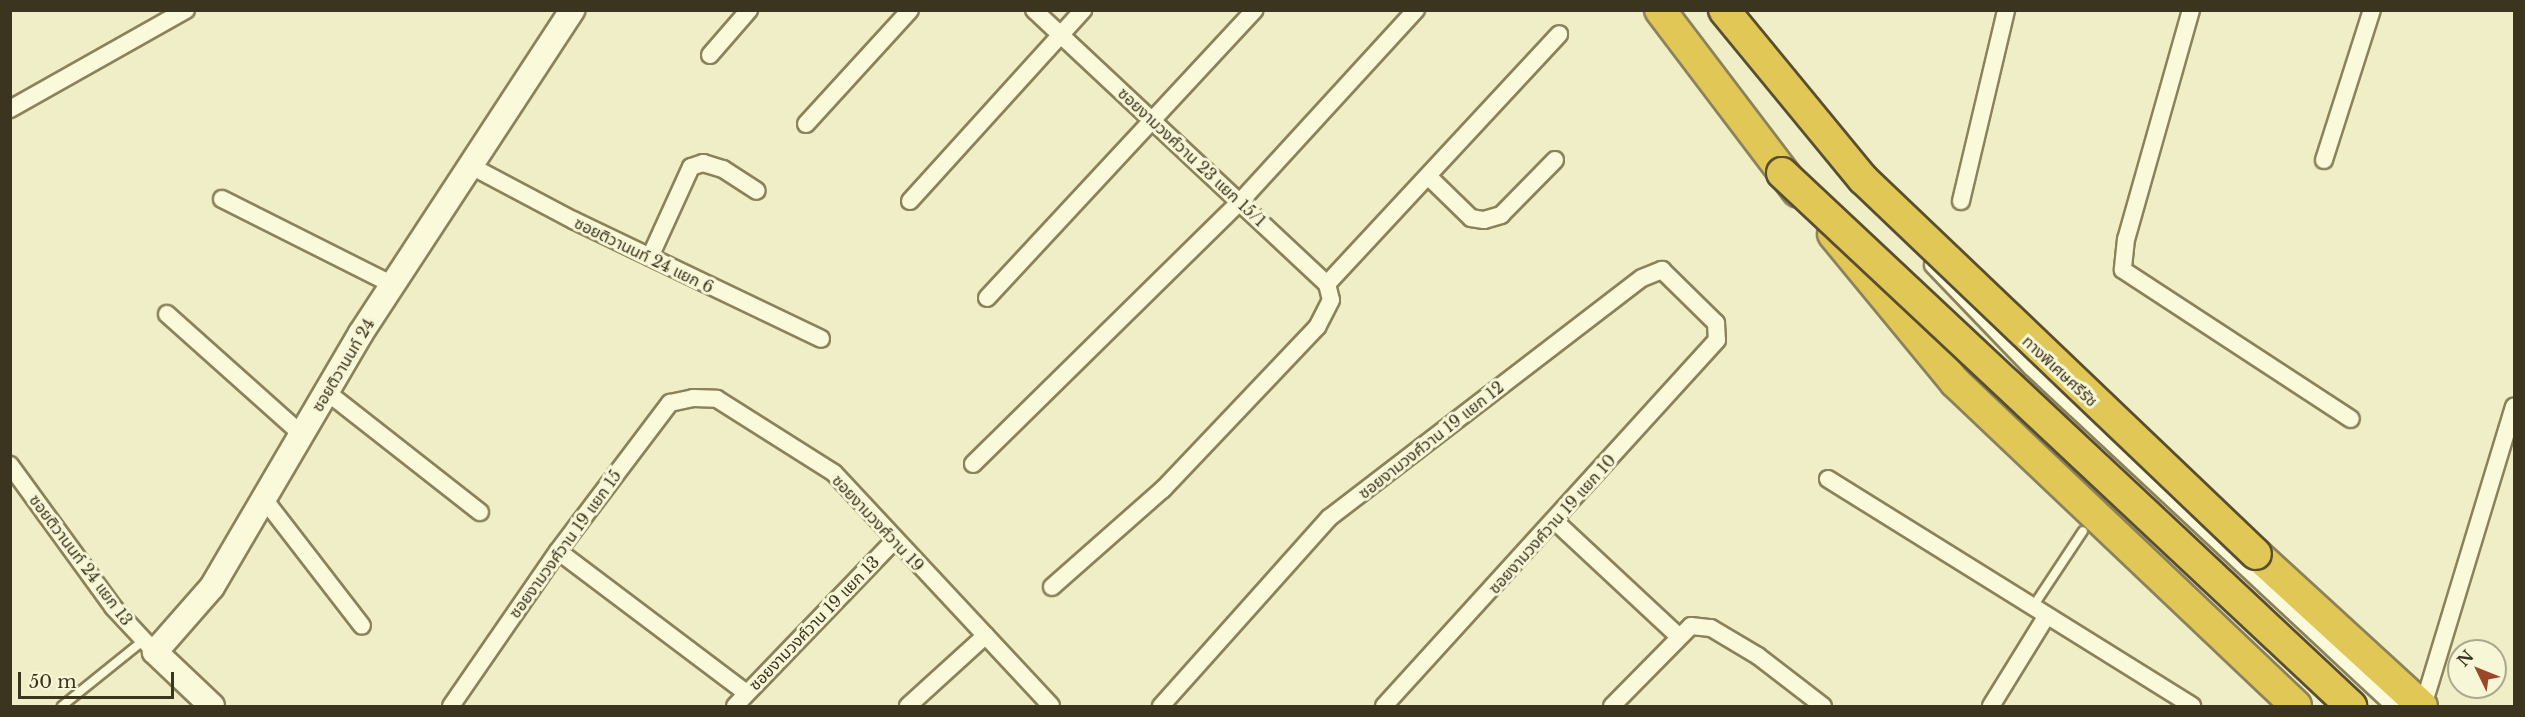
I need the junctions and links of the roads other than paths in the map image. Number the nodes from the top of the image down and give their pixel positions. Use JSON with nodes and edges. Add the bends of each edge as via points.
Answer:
{"nodes":[{"id":1,"x":186,"y":10,"type":"edge"},
{"id":2,"x":572,"y":10,"type":"edge"},
{"id":3,"x":749,"y":10,"type":"edge"},
{"id":4,"x":910,"y":10,"type":"edge"},
{"id":5,"x":1034,"y":10,"type":"edge"},
{"id":6,"x":1083,"y":10,"type":"edge"},
{"id":7,"x":1255,"y":10,"type":"edge"},
{"id":8,"x":1416,"y":10,"type":"edge"},
{"id":9,"x":1660,"y":10,"type":"edge"},
{"id":10,"x":1724,"y":10,"type":"edge"},
{"id":11,"x":1737,"y":10,"type":"edge"},
{"id":12,"x":2006,"y":10,"type":"edge"},
{"id":13,"x":2191,"y":10,"type":"edge"},
{"id":14,"x":2372,"y":10,"type":"edge"},
{"id":15,"x":1559,"y":34,"type":"dead end"},
{"id":16,"x":1061,"y":35,"type":"junction"},
{"id":17,"x":710,"y":55,"type":"dead end"},
{"id":18,"x":10,"y":109,"type":"edge"},
{"id":19,"x":1153,"y":119,"type":"junction"},
{"id":20,"x":806,"y":124,"type":"dead end"},
{"id":21,"x":1555,"y":160,"type":"dead end"},
{"id":22,"x":2324,"y":160,"type":"dead end"},
{"id":23,"x":469,"y":165,"type":"junction"},
{"id":24,"x":1782,"y":173,"type":"junction"},
{"id":25,"x":1430,"y":178,"type":"junction"},
{"id":26,"x":757,"y":191,"type":"dead end"},
{"id":27,"x":222,"y":200,"type":"dead end"},
{"id":28,"x":910,"y":201,"type":"dead end"},
{"id":29,"x":1961,"y":201,"type":"dead end"},
{"id":30,"x":1239,"y":202,"type":"junction"},
{"id":31,"x":650,"y":257,"type":"junction"},
{"id":32,"x":1327,"y":284,"type":"junction"},
{"id":33,"x":393,"y":285,"type":"junction"},
{"id":34,"x":987,"y":298,"type":"dead end"},
{"id":35,"x":167,"y":314,"type":"dead end"},
{"id":36,"x":822,"y":339,"type":"dead end"},
{"id":37,"x":1717,"y":340,"type":"joint"},
{"id":38,"x":328,"y":393,"type":"junction"},
{"id":39,"x":670,"y":404,"type":"joint"},
{"id":40,"x":2514,"y":406,"type":"edge"},
{"id":41,"x":2351,"y":419,"type":"dead end"},
{"id":42,"x":301,"y":434,"type":"junction"},
{"id":43,"x":973,"y":464,"type":"dead end"},
{"id":44,"x":10,"y":465,"type":"edge"},
{"id":45,"x":1828,"y":479,"type":"dead end"},
{"id":46,"x":264,"y":499,"type":"junction"},
{"id":47,"x":480,"y":512,"type":"dead end"},
{"id":48,"x":1556,"y":522,"type":"junction"},
{"id":49,"x":2083,"y":531,"type":"dead end"},
{"id":50,"x":894,"y":541,"type":"junction"},
{"id":51,"x":558,"y":551,"type":"junction"},
{"id":52,"x":1052,"y":586,"type":"dead end"},
{"id":53,"x":2039,"y":613,"type":"junction"},
{"id":54,"x":362,"y":626,"type":"dead end"},
{"id":55,"x":986,"y":635,"type":"junction"},
{"id":56,"x":1677,"y":635,"type":"junction"},
{"id":57,"x":149,"y":646,"type":"junction"},
{"id":58,"x":746,"y":692,"type":"junction"},
{"id":59,"x":62,"y":706,"type":"edge"},
{"id":60,"x":212,"y":706,"type":"edge"},
{"id":61,"x":451,"y":706,"type":"edge"},
{"id":62,"x":735,"y":706,"type":"edge"},
{"id":63,"x":908,"y":706,"type":"edge"},
{"id":64,"x":1051,"y":706,"type":"edge"},
{"id":65,"x":1161,"y":706,"type":"edge"},
{"id":66,"x":1384,"y":706,"type":"edge"},
{"id":67,"x":1612,"y":706,"type":"edge"},
{"id":68,"x":1823,"y":706,"type":"edge"},
{"id":69,"x":1991,"y":706,"type":"edge"},
{"id":70,"x":2192,"y":706,"type":"edge"},
{"id":71,"x":2296,"y":706,"type":"edge"},
{"id":72,"x":2351,"y":706,"type":"edge"},
{"id":73,"x":2394,"y":706,"type":"edge"},
{"id":74,"x":2423,"y":706,"type":"edge"}],
"edges":[{"from":1,"to":18,"type":"street"},
{"from":2,"to":23,"type":"street","name":"ซอยติวานนท์ 24"},
{"from":3,"to":17,"type":"street"},
{"from":4,"to":20,"type":"street"},
{"from":5,"to":16,"type":"street","name":"ซอยงามวงศ์วาน 23 แยก 15/1"},
{"from":6,"to":16,"type":"street"},
{"from":7,"to":19,"type":"street"},
{"from":8,"to":30,"type":"street"},
{"from":9,"to":24,"type":"highway"},
{"from":10,"to":74,"type":"highway","name":"ทางพิเศษศรีรัช","bridge":true,"via":[[1863,179],[1969,286]]},
{"from":11,"to":73,"type":"street","via":[[1834,162],[2031,367]]},
{"from":12,"to":29,"type":"street"},
{"from":13,"to":41,"type":"street","via":[[2126,239],[2123,270]]},
{"from":14,"to":22,"type":"street"},
{"from":15,"to":25,"type":"street"},
{"from":16,"to":19,"type":"street","name":"ซอยงามวงศ์วาน 23 แยก 15/1"},
{"from":16,"to":28,"type":"street"},
{"from":19,"to":30,"type":"street","name":"ซอยงามวงศ์วาน 23 แยก 15/1"},
{"from":19,"to":34,"type":"street"},
{"from":21,"to":25,"type":"street","via":[[1501,216],[1484,219],[1471,218]]},
{"from":23,"to":31,"type":"street","name":"ซอยติวานนท์ 24 แยก 6"},
{"from":23,"to":33,"type":"street","name":"ซอยติวานนท์ 24"},
{"from":24,"to":71,"type":"highway","bridge":true,"via":[[1955,382]]},
{"from":24,"to":72,"type":"highway","bridge":true},
{"from":25,"to":32,"type":"street"},
{"from":26,"to":31,"type":"street","via":[[723,169],[703,163],[691,167]]},
{"from":27,"to":33,"type":"street"},
{"from":30,"to":32,"type":"street","name":"ซอยงามวงศ์วาน 23 แยก 15/1"},
{"from":30,"to":43,"type":"street"},
{"from":31,"to":36,"type":"street","name":"ซอยติวานนท์ 24 แยก 6"},
{"from":32,"to":52,"type":"street","via":[[1331,300],[1325,312],[1163,489]]},
{"from":33,"to":38,"type":"street","name":"ซอยติวานนท์ 24"},
{"from":35,"to":42,"type":"street"},
{"from":37,"to":48,"type":"street","name":"ซอยงามวงศ์วาน 19 แยก 10"},
{"from":37,"to":65,"type":"street","name":"ซอยงามวงศ์วาน 19 แยก 12","via":[[1716,323],[1662,270],[1642,278],[1329,518]]},
{"from":38,"to":42,"type":"street","name":"ซอยติวานนท์ 24"},
{"from":38,"to":47,"type":"street"},
{"from":39,"to":50,"type":"street","name":"ซอยงามวงศ์วาน 19","via":[[717,399],[762,423],[834,473]]},
{"from":39,"to":51,"type":"street","name":"ซอยงามวงศ์วาน 19 แยก 15"},
{"from":40,"to":74,"type":"street"},
{"from":42,"to":46,"type":"street","name":"ซอยติวานนท์ 24"},
{"from":44,"to":57,"type":"street","name":"ซอยติวานนท์ 24 แยก 13","via":[[113,607]]},
{"from":45,"to":53,"type":"street"},
{"from":46,"to":54,"type":"street"},
{"from":46,"to":57,"type":"street","name":"ซอยติวานนท์ 24","via":[[212,587]]},
{"from":48,"to":56,"type":"street"},
{"from":48,"to":66,"type":"street","name":"ซอยงามวงศ์วาน 19 แยก 10"},
{"from":49,"to":53,"type":"lane"},
{"from":50,"to":55,"type":"street","name":"ซอยงามวงศ์วาน 19"},
{"from":50,"to":58,"type":"street","name":"ซอยงามวงศ์วาน 19 แยก 13"},
{"from":51,"to":58,"type":"street"},
{"from":51,"to":61,"type":"street","name":"ซอยงามวงศ์วาน 19 แยก 15"},
{"from":53,"to":69,"type":"street"},
{"from":53,"to":70,"type":"street"},
{"from":55,"to":63,"type":"street"},
{"from":55,"to":64,"type":"street","name":"ซอยงามวงศ์วาน 19"},
{"from":56,"to":67,"type":"street"},
{"from":56,"to":68,"type":"street","via":[[1691,626],[1711,628],[1758,656]]},
{"from":57,"to":59,"type":"lane"},
{"from":57,"to":60,"type":"street"},
{"from":58,"to":62,"type":"street","name":"ซอยงามวงศ์วาน 19 แยก 13"}]}
